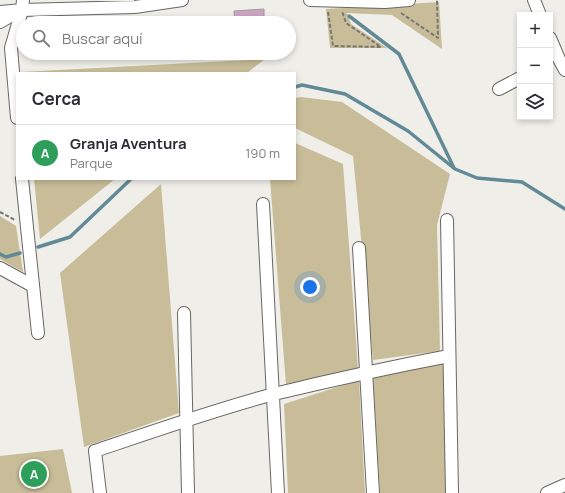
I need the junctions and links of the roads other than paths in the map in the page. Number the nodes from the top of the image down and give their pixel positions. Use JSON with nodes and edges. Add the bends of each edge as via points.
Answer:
{"nodes":[{"id":1,"x":182,"y":0,"type":"edge"},
{"id":2,"x":310,"y":0,"type":"edge"},
{"id":3,"x":332,"y":0,"type":"edge"},
{"id":4,"x":409,"y":0,"type":"edge"},
{"id":5,"x":534,"y":0,"type":"edge"},
{"id":6,"x":385,"y":1,"type":"edge"},
{"id":7,"x":22,"y":5,"type":"edge"},
{"id":8,"x":44,"y":5,"type":"edge"},
{"id":9,"x":0,"y":12,"type":"edge"},
{"id":10,"x":539,"y":12,"type":"edge"},
{"id":11,"x":19,"y":16,"type":"edge"},
{"id":12,"x":0,"y":22,"type":"edge"},
{"id":13,"x":16,"y":28,"type":"edge"},
{"id":14,"x":553,"y":48,"type":"edge"},
{"id":15,"x":558,"y":64,"type":"edge"},
{"id":16,"x":517,"y":80,"type":"edge"},
{"id":17,"x":499,"y":89,"type":"dead end"},
{"id":18,"x":16,"y":106,"type":"edge"},
{"id":19,"x":22,"y":180,"type":"edge"},
{"id":20,"x":263,"y":204,"type":"dead end"},
{"id":21,"x":446,"y":220,"type":"dead end"},
{"id":22,"x":359,"y":248,"type":"dead end"},
{"id":23,"x":0,"y":268,"type":"edge"},
{"id":24,"x":33,"y":286,"type":"junction"},
{"id":25,"x":184,"y":313,"type":"dead end"},
{"id":26,"x":38,"y":333,"type":"dead end"},
{"id":27,"x":449,"y":356,"type":"junction"},
{"id":28,"x":366,"y":372,"type":"junction"},
{"id":29,"x":273,"y":395,"type":"junction"},
{"id":30,"x":187,"y":421,"type":"junction"},
{"id":31,"x":565,"y":485,"type":"edge"},
{"id":32,"x":100,"y":493,"type":"edge"},
{"id":33,"x":188,"y":493,"type":"edge"},
{"id":34,"x":278,"y":493,"type":"edge"},
{"id":35,"x":373,"y":493,"type":"edge"},
{"id":36,"x":452,"y":493,"type":"edge"},
{"id":37,"x":547,"y":493,"type":"edge"}],
"edges":[{"from":1,"to":8,"type":"street","via":[[135,7]]},
{"from":2,"to":3,"type":"street"},
{"from":3,"to":6,"type":"street"},
{"from":4,"to":6,"type":"street"},
{"from":5,"to":10,"type":"street"},
{"from":7,"to":8,"type":"street"},
{"from":7,"to":9,"type":"street"},
{"from":7,"to":11,"type":"street"},
{"from":7,"to":12,"type":"street"},
{"from":13,"to":18,"type":"street","via":[[11,48]]},
{"from":14,"to":15,"type":"street"},
{"from":16,"to":17,"type":"street"},
{"from":19,"to":24,"type":"street"},
{"from":20,"to":29,"type":"street"},
{"from":21,"to":27,"type":"street"},
{"from":22,"to":28,"type":"street"},
{"from":23,"to":24,"type":"street"},
{"from":24,"to":26,"type":"street"},
{"from":25,"to":30,"type":"street"},
{"from":27,"to":28,"type":"street"},
{"from":27,"to":36,"type":"street"},
{"from":28,"to":29,"type":"street"},
{"from":28,"to":35,"type":"street"},
{"from":29,"to":30,"type":"street"},
{"from":29,"to":34,"type":"street"},
{"from":30,"to":32,"type":"street","via":[[95,451]]},
{"from":30,"to":33,"type":"street"},
{"from":31,"to":37,"type":"street"}]}
